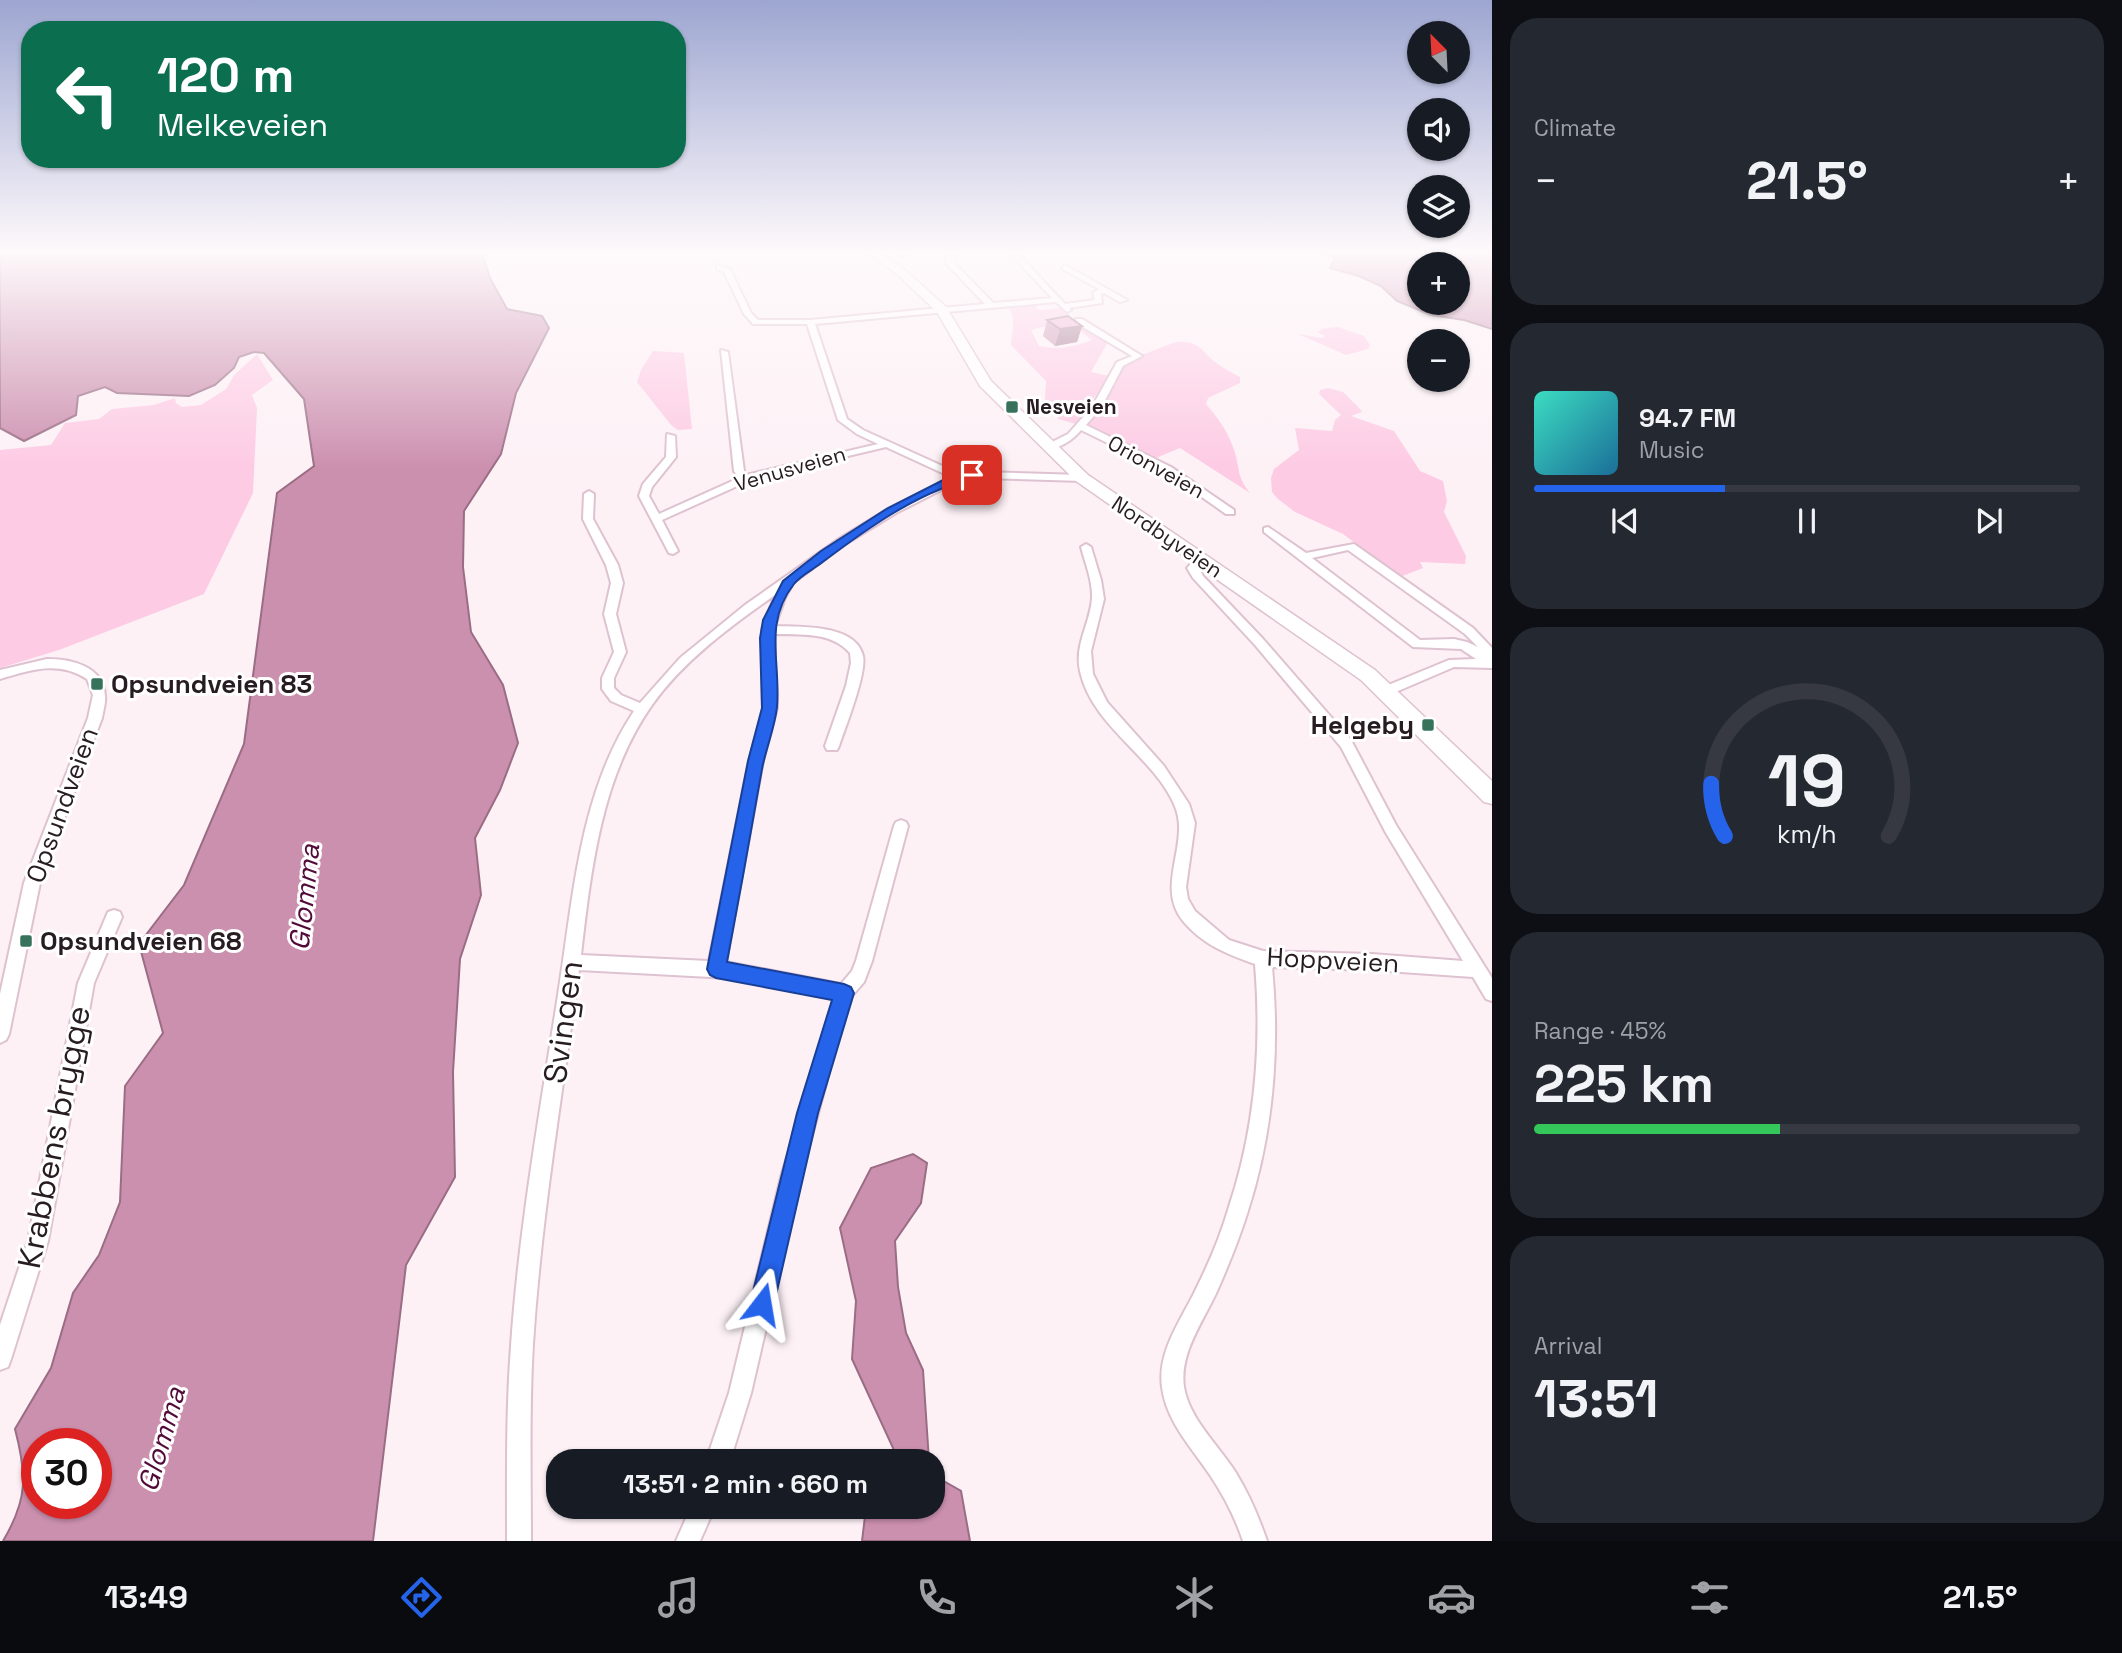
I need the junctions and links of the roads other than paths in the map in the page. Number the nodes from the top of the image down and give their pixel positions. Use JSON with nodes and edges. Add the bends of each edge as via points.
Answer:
{"nodes":[{"id":1,"x":810,"y":322,"type":"edge"},
{"id":2,"x":950,"y":323,"type":"edge"},
{"id":3,"x":1082,"y":323,"type":"edge"},
{"id":4,"x":724,"y":352,"type":"dead end"},
{"id":5,"x":1080,"y":426,"type":"junction"},
{"id":6,"x":670,"y":436,"type":"dead end"},
{"id":7,"x":889,"y":444,"type":"junction"},
{"id":8,"x":1049,"y":447,"type":"junction"},
{"id":9,"x":959,"y":477,"type":"junction"},
{"id":10,"x":1082,"y":478,"type":"junction"},
{"id":11,"x":744,"y":479,"type":"junction"},
{"id":12,"x":589,"y":494,"type":"dead end"},
{"id":13,"x":1230,"y":512,"type":"dead end"},
{"id":14,"x":655,"y":519,"type":"junction"},
{"id":15,"x":1268,"y":530,"type":"dead end"},
{"id":16,"x":1086,"y":547,"type":"dead end"},
{"id":17,"x":673,"y":551,"type":"dead end"},
{"id":18,"x":1304,"y":557,"type":"junction"},
{"id":19,"x":1200,"y":560,"type":"junction"},
{"id":20,"x":789,"y":581,"type":"junction"},
{"id":21,"x":748,"y":610,"type":"junction"},
{"id":22,"x":769,"y":625,"type":"junction"},
{"id":23,"x":1489,"y":664,"type":"edge"},
{"id":24,"x":0,"y":675,"type":"edge"},
{"id":25,"x":1386,"y":691,"type":"junction"},
{"id":26,"x":642,"y":709,"type":"junction"},
{"id":27,"x":832,"y":746,"type":"dead end"},
{"id":28,"x":1492,"y":795,"type":"edge"},
{"id":29,"x":901,"y":826,"type":"dead end"},
{"id":30,"x":114,"y":917,"type":"dead end"},
{"id":31,"x":1263,"y":959,"type":"junction"},
{"id":32,"x":572,"y":962,"type":"junction"},
{"id":33,"x":716,"y":969,"type":"junction"},
{"id":34,"x":1478,"y":970,"type":"junction"},
{"id":35,"x":844,"y":993,"type":"junction"},
{"id":36,"x":1492,"y":993,"type":"edge"},
{"id":37,"x":0,"y":1031,"type":"edge"},
{"id":38,"x":0,"y":1359,"type":"edge"},
{"id":39,"x":722,"y":1449,"type":"edge"},
{"id":40,"x":698,"y":1519,"type":"edge"},
{"id":41,"x":519,"y":1541,"type":"edge"},
{"id":42,"x":688,"y":1541,"type":"edge"},
{"id":43,"x":1255,"y":1541,"type":"edge"}],
"edges":[{"from":1,"to":7,"type":"street","via":[[841,418],[852,428]]},
{"from":2,"to":8,"type":"main road","name":"Nordbyveien","via":[[985,383]]},
{"from":3,"to":5,"type":"street","via":[[1138,356],[1120,364],[1096,408]]},
{"from":4,"to":11,"type":"street","via":[[739,471]]},
{"from":5,"to":8,"type":"street","via":[[1062,443]]},
{"from":5,"to":13,"type":"street","name":"Orionveien","via":[[1168,469]]},
{"from":6,"to":14,"type":"street","via":[[671,457],[644,493]]},
{"from":7,"to":9,"type":"street"},
{"from":7,"to":11,"type":"street","name":"Venusveien"},
{"from":8,"to":10,"type":"main road","name":"Nordbyveien"},
{"from":9,"to":10,"type":"street"},
{"from":9,"to":20,"type":"street","via":[[892,510]]},
{"from":10,"to":19,"type":"main road","name":"Nordbyveien"},
{"from":11,"to":14,"type":"street","name":"Venusveien"},
{"from":12,"to":26,"type":"street","via":[[588,519],[617,583],[610,614],[620,652],[607,683],[616,698]]},
{"from":14,"to":17,"type":"street"},
{"from":15,"to":18,"type":"street"},
{"from":16,"to":31,"type":"street","name":"Hoppveien","via":[[1098,595],[1084,649],[1088,676],[1108,712],[1167,782],[1185,812],[1188,822],[1180,900],[1189,916],[1218,942]]},
{"from":18,"to":23,"type":"street","via":[[1417,643],[1462,644]]},
{"from":18,"to":23,"type":"street","via":[[1353,547],[1469,631],[1490,655]]},
{"from":19,"to":25,"type":"main road","name":"Nordbyveien","via":[[1317,638]]},
{"from":19,"to":34,"type":"street","via":[[1192,568],[1199,578],[1346,744],[1391,829]]},
{"from":20,"to":21,"type":"street","name":"Svingen"},
{"from":20,"to":22,"type":"street"},
{"from":21,"to":22,"type":"street"},
{"from":21,"to":26,"type":"street","name":"Svingen","via":[[688,657]]},
{"from":22,"to":27,"type":"street","via":[[831,634],[854,651],[855,671]]},
{"from":22,"to":33,"type":"street","via":[[770,708]]},
{"from":23,"to":25,"type":"street","via":[[1453,663]]},
{"from":24,"to":37,"type":"street","name":"Opsundveien","via":[[44,664],[72,666],[92,676],[99,695],[95,718],[32,883]]},
{"from":25,"to":28,"type":"main road","name":"Nordbyveien"},
{"from":26,"to":32,"type":"street","name":"Svingen","via":[[623,742],[593,822]]},
{"from":29,"to":35,"type":"street","via":[[864,961]]},
{"from":30,"to":38,"type":"street","name":"Krabbens brygge","via":[[92,963],[80,1005],[38,1241]]},
{"from":31,"to":34,"type":"street","name":"Hoppveien"},
{"from":31,"to":43,"type":"street","via":[[1262,1115],[1246,1186],[1206,1294],[1175,1354],[1172,1377],[1182,1412],[1237,1497]]},
{"from":32,"to":33,"type":"street"},
{"from":32,"to":41,"type":"street","name":"Svingen","via":[[522,1343]]},
{"from":33,"to":35,"type":"street"},
{"from":34,"to":36,"type":"street"},
{"from":35,"to":39,"type":"street","via":[[808,1113],[740,1393]]},
{"from":40,"to":42,"type":"street"}]}
